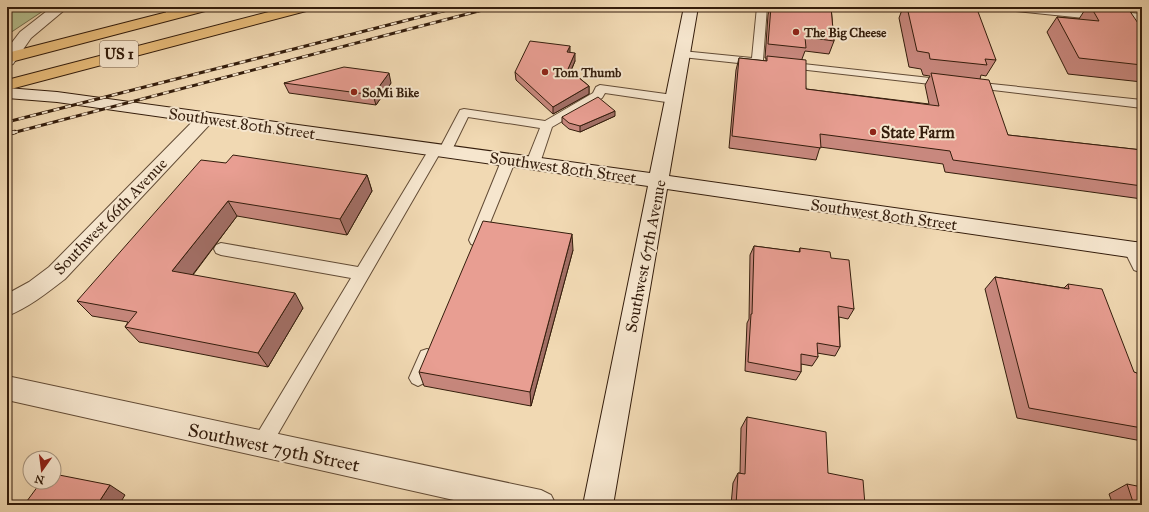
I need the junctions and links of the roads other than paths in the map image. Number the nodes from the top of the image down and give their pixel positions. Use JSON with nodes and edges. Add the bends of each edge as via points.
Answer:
{"nodes":[{"id":1,"x":61,"y":7,"type":"edge"},
{"id":2,"x":204,"y":7,"type":"edge"},
{"id":3,"x":305,"y":7,"type":"edge"},
{"id":4,"x":691,"y":7,"type":"edge"},
{"id":5,"x":762,"y":7,"type":"edge"},
{"id":6,"x":1016,"y":7,"type":"edge"},
{"id":7,"x":1058,"y":9,"type":"edge"},
{"id":8,"x":170,"y":11,"type":"edge"},
{"id":9,"x":1142,"y":19,"type":"edge"},
{"id":10,"x":682,"y":54,"type":"junction"},
{"id":11,"x":8,"y":59,"type":"edge"},
{"id":12,"x":757,"y":62,"type":"junction"},
{"id":13,"x":7,"y":85,"type":"edge"},
{"id":14,"x":7,"y":92,"type":"edge"},
{"id":15,"x":673,"y":99,"type":"junction"},
{"id":16,"x":1142,"y":104,"type":"edge"},
{"id":17,"x":206,"y":118,"type":"junction"},
{"id":18,"x":547,"y":125,"type":"junction"},
{"id":19,"x":440,"y":150,"type":"junction"},
{"id":20,"x":509,"y":160,"type":"junction"},
{"id":21,"x":533,"y":163,"type":"junction"},
{"id":22,"x":659,"y":181,"type":"junction"},
{"id":23,"x":221,"y":249,"type":"dead end"},
{"id":24,"x":1140,"y":255,"type":"edge"},
{"id":25,"x":469,"y":256,"type":"edge"},
{"id":26,"x":362,"y":274,"type":"junction"},
{"id":27,"x":7,"y":306,"type":"edge"},
{"id":28,"x":433,"y":342,"type":"edge"},
{"id":29,"x":418,"y":378,"type":"dead end"},
{"id":30,"x":7,"y":388,"type":"edge"},
{"id":31,"x":261,"y":445,"type":"junction"},
{"id":32,"x":541,"y":505,"type":"edge"},
{"id":33,"x":598,"y":505,"type":"edge"}],
"edges":[{"from":1,"to":11,"type":"street","via":[[25,35]]},
{"from":2,"to":8,"type":"highway","number":"US 1"},
{"from":3,"to":13,"type":"highway","number":"US 1"},
{"from":4,"to":10,"type":"street","name":"Southwest 67th Avenue"},
{"from":5,"to":12,"type":"lane"},
{"from":6,"to":7,"type":"street"},
{"from":7,"to":9,"type":"street"},
{"from":8,"to":11,"type":"highway","number":"US 1"},
{"from":10,"to":12,"type":"lane"},
{"from":10,"to":15,"type":"street","name":"Southwest 67th Avenue"},
{"from":12,"to":16,"type":"lane"},
{"from":14,"to":17,"type":"street","name":"Southwest 80th Street"},
{"from":15,"to":18,"type":"lane","via":[[600,89],[598,95]]},
{"from":15,"to":22,"type":"street","name":"Southwest 67th Avenue"},
{"from":17,"to":19,"type":"street","name":"Southwest 80th Street"},
{"from":17,"to":27,"type":"street","name":"Southwest 66th Avenue","via":[[62,268],[37,288]]},
{"from":18,"to":19,"type":"lane","via":[[464,113]]},
{"from":18,"to":21,"type":"lane"},
{"from":19,"to":20,"type":"street","name":"Southwest 80th Street"},
{"from":19,"to":26,"type":"lane"},
{"from":20,"to":21,"type":"street","name":"Southwest 80th Street"},
{"from":20,"to":25,"type":"lane"},
{"from":21,"to":22,"type":"street","name":"Southwest 80th Street"},
{"from":22,"to":24,"type":"street","name":"Southwest 80th Street"},
{"from":22,"to":33,"type":"street","name":"Southwest 67th Avenue"},
{"from":23,"to":26,"type":"lane"},
{"from":26,"to":31,"type":"lane"},
{"from":28,"to":29,"type":"lane"},
{"from":30,"to":31,"type":"street","name":"Southwest 79th Street"},
{"from":31,"to":32,"type":"street","name":"Southwest 79th Street"}]}
